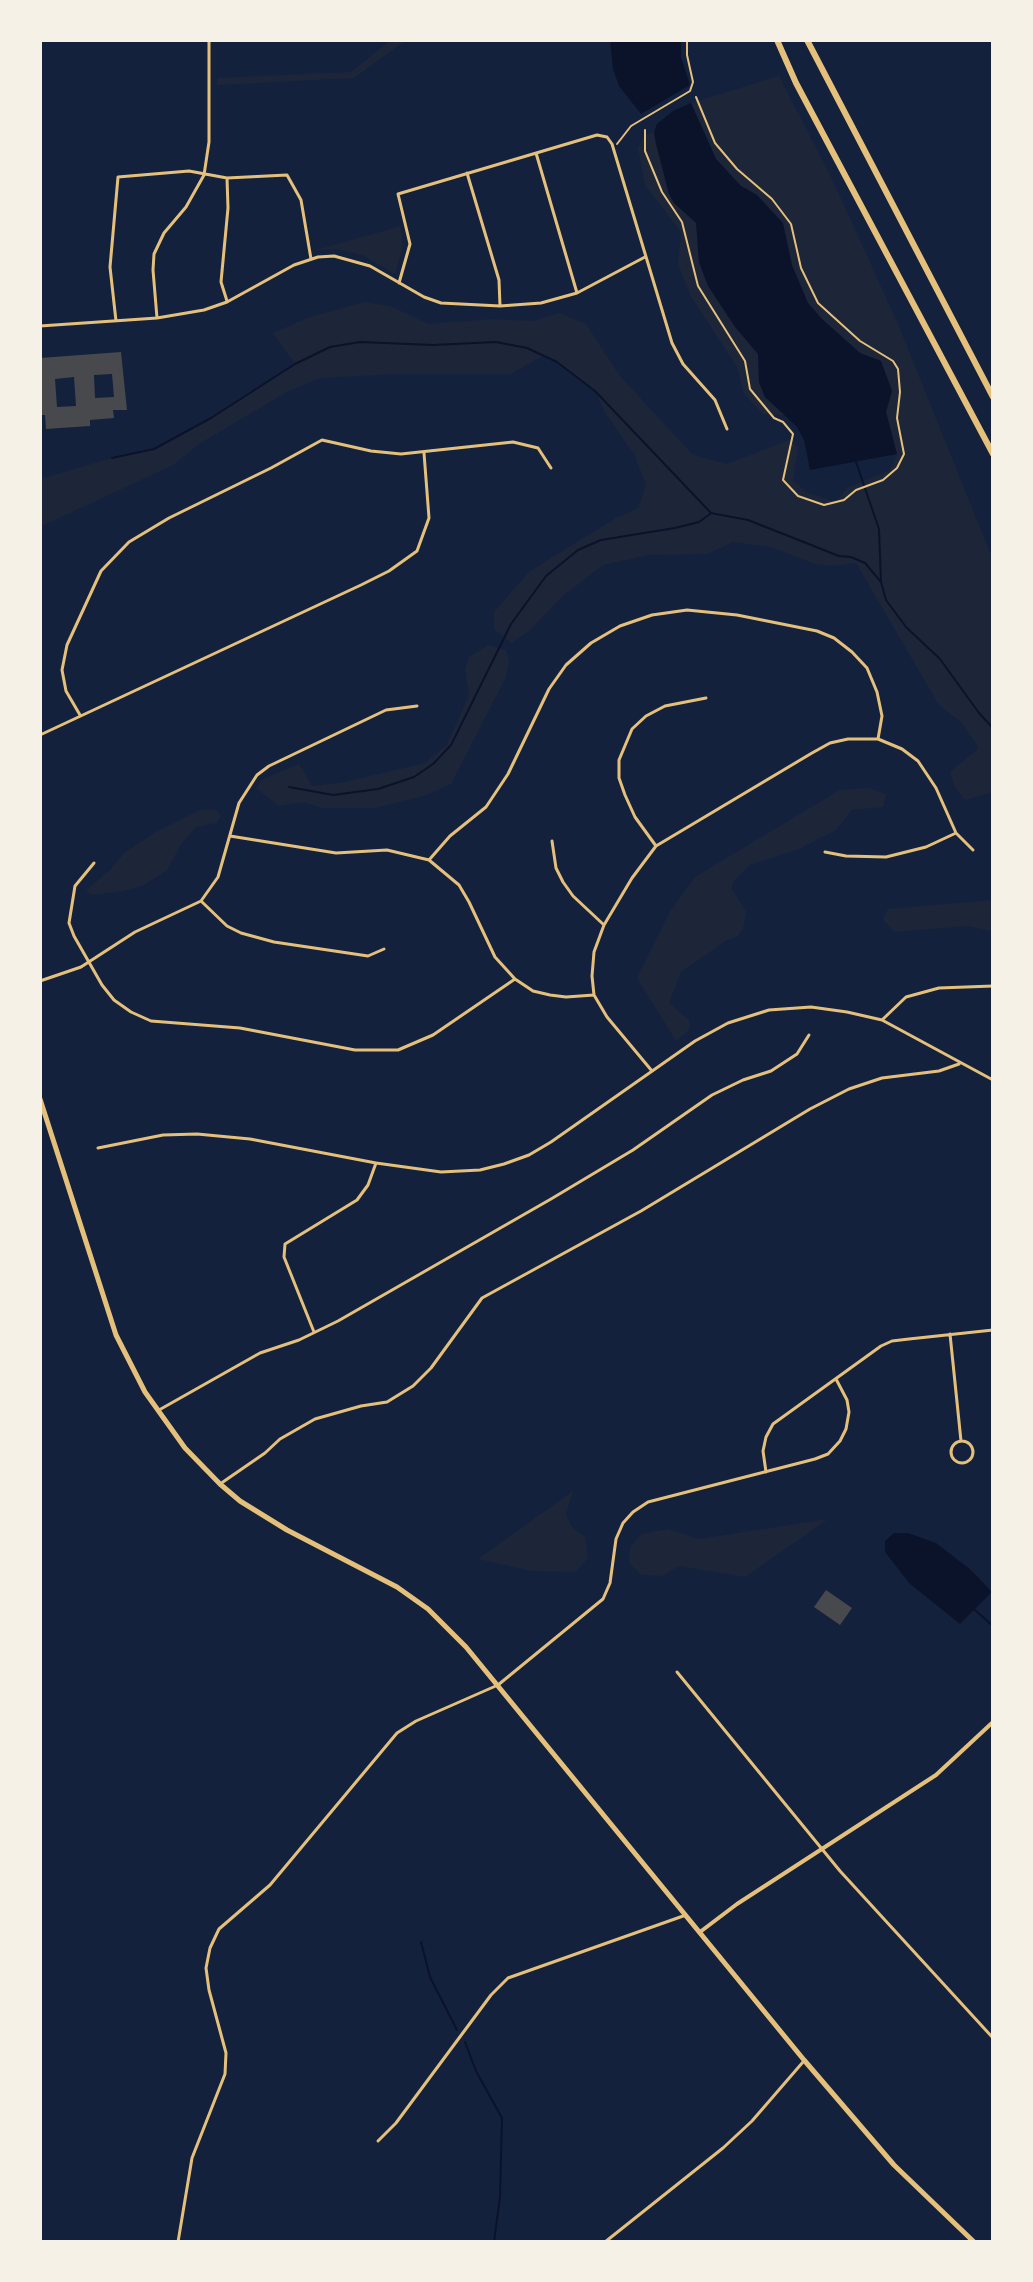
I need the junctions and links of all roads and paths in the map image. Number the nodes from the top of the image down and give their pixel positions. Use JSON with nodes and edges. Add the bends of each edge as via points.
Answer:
{"nodes":[{"id":1,"x":209,"y":40,"type":"edge"},
{"id":2,"x":687,"y":40,"type":"edge"},
{"id":3,"x":777,"y":40,"type":"edge"},
{"id":4,"x":807,"y":40,"type":"edge"},
{"id":5,"x":696,"y":97,"type":"dead end"},
{"id":6,"x":645,"y":130,"type":"dead end"},
{"id":7,"x":613,"y":147,"type":"junction"},
{"id":8,"x":536,"y":153,"type":"junction"},
{"id":9,"x":467,"y":173,"type":"junction"},
{"id":10,"x":204,"y":175,"type":"junction"},
{"id":11,"x":227,"y":178,"type":"junction"},
{"id":12,"x":645,"y":257,"type":"junction"},
{"id":13,"x":311,"y":259,"type":"junction"},
{"id":14,"x":399,"y":283,"type":"junction"},
{"id":15,"x":577,"y":293,"type":"junction"},
{"id":16,"x":227,"y":302,"type":"junction"},
{"id":17,"x":500,"y":306,"type":"junction"},
{"id":18,"x":157,"y":318,"type":"junction"},
{"id":19,"x":116,"y":321,"type":"junction"},
{"id":20,"x":40,"y":326,"type":"edge"},
{"id":21,"x":993,"y":397,"type":"edge"},
{"id":22,"x":727,"y":429,"type":"dead end"},
{"id":23,"x":424,"y":453,"type":"junction"},
{"id":24,"x":993,"y":454,"type":"edge"},
{"id":25,"x":551,"y":468,"type":"dead end"},
{"id":26,"x":706,"y":698,"type":"dead end"},
{"id":27,"x":417,"y":706,"type":"dead end"},
{"id":28,"x":80,"y":715,"type":"junction"},
{"id":29,"x":40,"y":735,"type":"edge"},
{"id":30,"x":878,"y":739,"type":"junction"},
{"id":31,"x":956,"y":833,"type":"junction"},
{"id":32,"x":230,"y":836,"type":"junction"},
{"id":33,"x":552,"y":841,"type":"dead end"},
{"id":34,"x":656,"y":846,"type":"junction"},
{"id":35,"x":973,"y":850,"type":"dead end"},
{"id":36,"x":825,"y":852,"type":"dead end"},
{"id":37,"x":429,"y":860,"type":"junction"},
{"id":38,"x":94,"y":863,"type":"dead end"},
{"id":39,"x":201,"y":901,"type":"junction"},
{"id":40,"x":604,"y":925,"type":"junction"},
{"id":41,"x":384,"y":949,"type":"dead end"},
{"id":42,"x":89,"y":963,"type":"junction"},
{"id":43,"x":515,"y":979,"type":"junction"},
{"id":44,"x":40,"y":981,"type":"edge"},
{"id":45,"x":993,"y":986,"type":"edge"},
{"id":46,"x":594,"y":995,"type":"junction"},
{"id":47,"x":882,"y":1020,"type":"junction"},
{"id":48,"x":809,"y":1035,"type":"dead end"},
{"id":49,"x":959,"y":1064,"type":"junction"},
{"id":50,"x":652,"y":1071,"type":"junction"},
{"id":51,"x":993,"y":1080,"type":"edge"},
{"id":52,"x":40,"y":1099,"type":"edge"},
{"id":53,"x":98,"y":1148,"type":"dead end"},
{"id":54,"x":376,"y":1163,"type":"junction"},
{"id":55,"x":993,"y":1330,"type":"edge"},
{"id":56,"x":314,"y":1332,"type":"junction"},
{"id":57,"x":950,"y":1334,"type":"junction"},
{"id":58,"x":836,"y":1379,"type":"junction"},
{"id":59,"x":159,"y":1410,"type":"junction"},
{"id":60,"x":961,"y":1441,"type":"junction"},
{"id":61,"x":766,"y":1472,"type":"junction"},
{"id":62,"x":220,"y":1484,"type":"junction"},
{"id":63,"x":677,"y":1672,"type":"dead end"},
{"id":64,"x":498,"y":1685,"type":"junction"},
{"id":65,"x":993,"y":1722,"type":"edge"},
{"id":66,"x":823,"y":1850,"type":"junction"},
{"id":67,"x":686,"y":1915,"type":"junction"},
{"id":68,"x":700,"y":1932,"type":"junction"},
{"id":69,"x":993,"y":2038,"type":"edge"},
{"id":70,"x":804,"y":2060,"type":"junction"},
{"id":71,"x":378,"y":2141,"type":"dead end"},
{"id":72,"x":178,"y":2242,"type":"edge"},
{"id":73,"x":605,"y":2242,"type":"edge"},
{"id":74,"x":974,"y":2242,"type":"edge"}],
"edges":[{"from":1,"to":10,"type":"street"},
{"from":2,"to":7,"type":"path","via":[[690,91],[631,126]]},
{"from":3,"to":24,"type":"highway"},
{"from":4,"to":21,"type":"highway"},
{"from":5,"to":6,"type":"path","via":[[726,158],[772,199],[791,224],[801,268],[818,303],[898,369],[897,418],[904,454],[883,480],[824,505],[798,496],[783,480],[793,434],[750,389],[745,361],[698,286],[682,222],[645,151]]},
{"from":7,"to":8,"type":"street","via":[[607,137],[597,135]]},
{"from":7,"to":12,"type":"street"},
{"from":8,"to":9,"type":"street"},
{"from":8,"to":15,"type":"street"},
{"from":9,"to":14,"type":"street","via":[[398,194],[410,244]]},
{"from":9,"to":17,"type":"street","via":[[499,280]]},
{"from":10,"to":11,"type":"street"},
{"from":10,"to":18,"type":"street","via":[[154,254]]},
{"from":10,"to":19,"type":"street","via":[[189,171],[118,177],[110,267]]},
{"from":11,"to":13,"type":"street","via":[[287,175],[301,200]]},
{"from":11,"to":16,"type":"street","via":[[221,282]]},
{"from":12,"to":15,"type":"street"},
{"from":12,"to":22,"type":"street","via":[[672,343],[715,400]]},
{"from":13,"to":14,"type":"street","via":[[350,259]]},
{"from":13,"to":16,"type":"street"},
{"from":14,"to":17,"type":"street","via":[[441,303]]},
{"from":15,"to":17,"type":"street"},
{"from":16,"to":18,"type":"street"},
{"from":18,"to":19,"type":"street"},
{"from":19,"to":20,"type":"street"},
{"from":23,"to":25,"type":"street","via":[[513,442],[538,448]]},
{"from":23,"to":28,"type":"street","via":[[429,518],[417,551],[361,585]]},
{"from":23,"to":28,"type":"street","via":[[371,451],[322,440],[129,542],[101,571],[67,645],[62,670],[66,691]]},
{"from":26,"to":34,"type":"street","via":[[665,706],[646,716],[632,729],[619,760],[625,795]]},
{"from":27,"to":32,"type":"street","via":[[386,710],[269,766],[239,803]]},
{"from":28,"to":29,"type":"street"},
{"from":30,"to":31,"type":"street","via":[[918,761]]},
{"from":30,"to":34,"type":"street","via":[[830,743]]},
{"from":30,"to":37,"type":"street","via":[[882,716],[867,668],[834,638],[737,615],[687,610],[652,615],[620,626],[566,665],[486,807]]},
{"from":31,"to":35,"type":"street"},
{"from":31,"to":36,"type":"street","via":[[886,857]]},
{"from":32,"to":37,"type":"street","via":[[336,853],[387,850]]},
{"from":32,"to":39,"type":"street","via":[[218,877]]},
{"from":33,"to":40,"type":"street","via":[[563,882]]},
{"from":34,"to":40,"type":"street"},
{"from":37,"to":43,"type":"street","via":[[459,885],[495,957]]},
{"from":38,"to":42,"type":"street","via":[[75,886],[69,923]]},
{"from":39,"to":41,"type":"street","via":[[227,926],[274,942],[368,956]]},
{"from":39,"to":42,"type":"street","via":[[135,932]]},
{"from":40,"to":46,"type":"street","via":[[594,952]]},
{"from":42,"to":43,"type":"street","via":[[114,1000],[151,1021],[240,1028],[355,1050],[398,1050],[433,1035]]},
{"from":42,"to":44,"type":"street"},
{"from":43,"to":46,"type":"street","via":[[550,995]]},
{"from":45,"to":47,"type":"street","via":[[939,988],[906,997]]},
{"from":46,"to":50,"type":"street"},
{"from":47,"to":49,"type":"street"},
{"from":47,"to":50,"type":"street","via":[[811,1007],[769,1010],[728,1023]]},
{"from":48,"to":56,"type":"street","via":[[797,1054],[771,1071],[712,1095],[606,1167]]},
{"from":49,"to":51,"type":"street"},
{"from":49,"to":62,"type":"street","via":[[882,1078],[810,1109],[641,1211],[482,1298],[413,1386],[387,1402],[315,1419]]},
{"from":50,"to":54,"type":"street","via":[[551,1142],[504,1164],[441,1172]]},
{"from":52,"to":59,"type":"main road","via":[[116,1335]]},
{"from":53,"to":54,"type":"street","via":[[197,1134]]},
{"from":54,"to":56,"type":"street","via":[[357,1200],[285,1244],[284,1257]]},
{"from":55,"to":57,"type":"street"},
{"from":56,"to":59,"type":"street","via":[[260,1353]]},
{"from":57,"to":58,"type":"street","via":[[892,1341]]},
{"from":57,"to":60,"type":"street"},
{"from":58,"to":61,"type":"street","via":[[773,1424],[763,1451]]},
{"from":58,"to":61,"type":"street","via":[[849,1412],[840,1441],[828,1454]]},
{"from":59,"to":62,"type":"main road","via":[[185,1448]]},
{"from":60,"to":60,"type":"street","via":[[951,1451],[962,1463],[973,1451]]},
{"from":61,"to":64,"type":"street","via":[[648,1502],[633,1512],[616,1539],[603,1599]]},
{"from":62,"to":64,"type":"main road","via":[[287,1530],[397,1587],[428,1609]]},
{"from":63,"to":66,"type":"street"},
{"from":64,"to":67,"type":"main road"},
{"from":64,"to":72,"type":"street","via":[[397,1733],[280,1874],[214,1938],[206,1977],[224,2045],[225,2074],[192,2158]]},
{"from":65,"to":66,"type":"street","via":[[936,1775]]},
{"from":66,"to":68,"type":"street"},
{"from":66,"to":69,"type":"street"},
{"from":67,"to":68,"type":"main road"},
{"from":67,"to":71,"type":"street","via":[[508,1978]]},
{"from":68,"to":70,"type":"main road"},
{"from":70,"to":73,"type":"street","via":[[723,2148]]},
{"from":70,"to":74,"type":"main road","via":[[894,2165]]}]}
